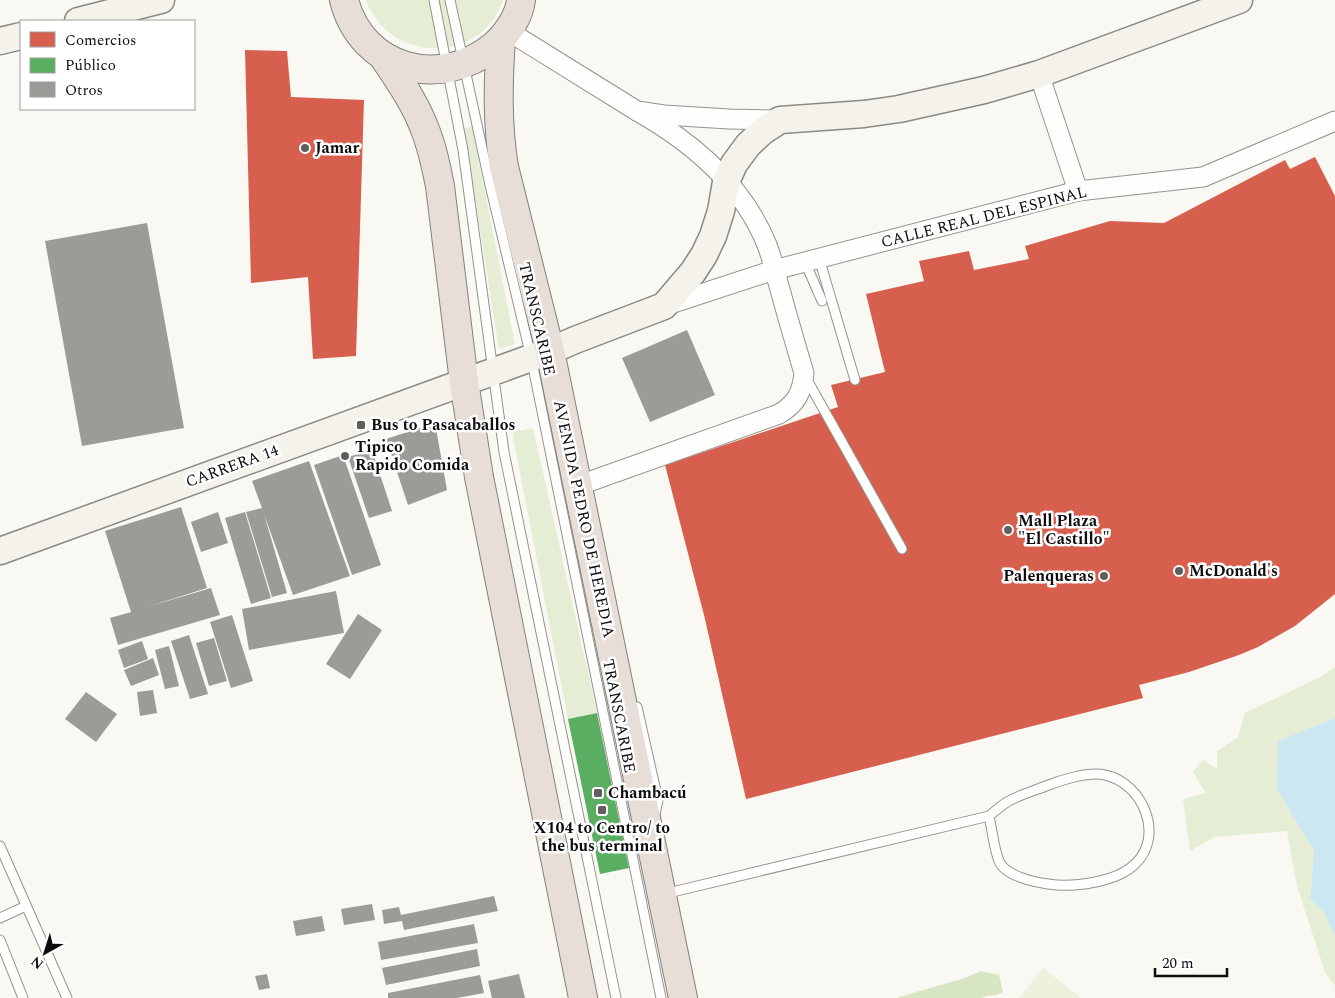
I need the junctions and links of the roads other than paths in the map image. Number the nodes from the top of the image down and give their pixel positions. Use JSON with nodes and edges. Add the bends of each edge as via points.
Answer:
{"nodes":[{"id":1,"x":161,"y":0,"type":"edge"},
{"id":2,"x":344,"y":0,"type":"edge"},
{"id":3,"x":434,"y":0,"type":"edge"},
{"id":4,"x":450,"y":0,"type":"edge"},
{"id":5,"x":521,"y":0,"type":"edge"},
{"id":6,"x":1239,"y":0,"type":"edge"},
{"id":7,"x":82,"y":20,"type":"edge"},
{"id":8,"x":504,"y":35,"type":"junction"},
{"id":9,"x":20,"y":36,"type":"edge"},
{"id":10,"x":0,"y":42,"type":"edge"},
{"id":11,"x":383,"y":56,"type":"junction"},
{"id":12,"x":456,"y":67,"type":"junction"},
{"id":13,"x":1039,"y":74,"type":"junction"},
{"id":14,"x":637,"y":111,"type":"junction"},
{"id":15,"x":780,"y":120,"type":"junction"},
{"id":16,"x":1335,"y":121,"type":"edge"},
{"id":17,"x":726,"y":182,"type":"junction"},
{"id":18,"x":1078,"y":191,"type":"junction"},
{"id":19,"x":812,"y":260,"type":"junction"},
{"id":20,"x":774,"y":270,"type":"junction"},
{"id":21,"x":822,"y":301,"type":"dead end"},
{"id":22,"x":664,"y":306,"type":"junction"},
{"id":23,"x":541,"y":354,"type":"junction"},
{"id":24,"x":492,"y":372,"type":"junction"},
{"id":25,"x":804,"y":373,"type":"junction"},
{"id":26,"x":855,"y":380,"type":"dead end"},
{"id":27,"x":464,"y":382,"type":"junction"},
{"id":28,"x":585,"y":486,"type":"junction"},
{"id":29,"x":902,"y":549,"type":"dead end"},
{"id":30,"x":0,"y":550,"type":"edge"},
{"id":31,"x":634,"y":694,"type":"dead end"},
{"id":32,"x":989,"y":816,"type":"junction"},
{"id":33,"x":651,"y":842,"type":"junction"},
{"id":34,"x":0,"y":846,"type":"edge"},
{"id":35,"x":662,"y":894,"type":"junction"},
{"id":36,"x":26,"y":906,"type":"junction"},
{"id":37,"x":0,"y":918,"type":"edge"},
{"id":38,"x":0,"y":940,"type":"edge"},
{"id":39,"x":24,"y":998,"type":"edge"},
{"id":40,"x":66,"y":998,"type":"edge"},
{"id":41,"x":583,"y":998,"type":"edge"},
{"id":42,"x":616,"y":998,"type":"edge"},
{"id":43,"x":661,"y":998,"type":"edge"},
{"id":44,"x":683,"y":998,"type":"edge"}],
"edges":[{"from":1,"to":7,"type":"main road"},
{"from":2,"to":11,"type":"highway","via":[[362,38]]},
{"from":3,"to":12,"type":"lane","name":"TRANSCARIBE"},
{"from":4,"to":12,"type":"lane","name":"TRANSCARIBE"},
{"from":5,"to":8,"type":"highway"},
{"from":6,"to":13,"type":"main road"},
{"from":8,"to":12,"type":"highway","via":[[484,55]]},
{"from":8,"to":14,"type":"street"},
{"from":8,"to":23,"type":"highway","name":"AVENIDA PEDRO DE HEREDIA","via":[[497,105],[499,138]]},
{"from":9,"to":10,"type":"main road"},
{"from":11,"to":12,"type":"highway","via":[[425,70]]},
{"from":11,"to":27,"type":"highway","via":[[413,104],[433,154],[440,186]]},
{"from":12,"to":23,"type":"lane","name":"TRANSCARIBE"},
{"from":12,"to":24,"type":"lane","name":"TRANSCARIBE"},
{"from":13,"to":15,"type":"main road","via":[[900,109]]},
{"from":13,"to":18,"type":"street"},
{"from":14,"to":15,"type":"street","via":[[664,116]]},
{"from":14,"to":17,"type":"street","via":[[694,149]]},
{"from":15,"to":17,"type":"main road","name":"CALLE REAL DEL ESPINAL","via":[[748,145]]},
{"from":16,"to":18,"type":"street","name":"CALLE REAL DEL ESPINAL","via":[[1203,177]]},
{"from":17,"to":20,"type":"street","via":[[756,223]]},
{"from":17,"to":22,"type":"main road","name":"CALLE REAL DEL ESPINAL","via":[[721,211],[704,254]]},
{"from":18,"to":19,"type":"street","name":"CALLE REAL DEL ESPINAL"},
{"from":19,"to":20,"type":"street","name":"CALLE REAL DEL ESPINAL"},
{"from":19,"to":21,"type":"lane"},
{"from":19,"to":26,"type":"lane"},
{"from":20,"to":22,"type":"street","name":"CALLE REAL DEL ESPINAL"},
{"from":20,"to":25,"type":"street"},
{"from":22,"to":23,"type":"main road","name":"CALLE REAL DEL ESPINAL"},
{"from":23,"to":24,"type":"main road","name":"CALLE REAL DEL ESPINAL"},
{"from":23,"to":28,"type":"highway","name":"AVENIDA PEDRO DE HEREDIA"},
{"from":23,"to":43,"type":"lane","name":"TRANSCARIBE"},
{"from":24,"to":27,"type":"main road","name":"CALLE REAL DEL ESPINAL"},
{"from":24,"to":42,"type":"lane","name":"TRANSCARIBE","via":[[504,452]]},
{"from":25,"to":28,"type":"street","via":[[798,397],[779,414]]},
{"from":25,"to":29,"type":"lane"},
{"from":27,"to":30,"type":"main road","name":"CARRERA 14"},
{"from":27,"to":41,"type":"highway","via":[[479,477]]},
{"from":28,"to":33,"type":"highway","name":"AVENIDA PEDRO DE HEREDIA"},
{"from":31,"to":33,"type":"lane","via":[[658,800]]},
{"from":32,"to":32,"type":"lane","via":[[999,861],[1005,869],[1034,882],[1057,886],[1104,880],[1124,873],[1144,852],[1149,834],[1142,802],[1120,780],[1104,774],[1056,781],[1007,802]]},
{"from":32,"to":35,"type":"lane"},
{"from":33,"to":35,"type":"highway","name":"AVENIDA PEDRO DE HEREDIA"},
{"from":34,"to":36,"type":"lane"},
{"from":35,"to":44,"type":"highway","name":"AVENIDA PEDRO DE HEREDIA"},
{"from":36,"to":37,"type":"lane"},
{"from":36,"to":40,"type":"lane"},
{"from":38,"to":39,"type":"lane"}]}
